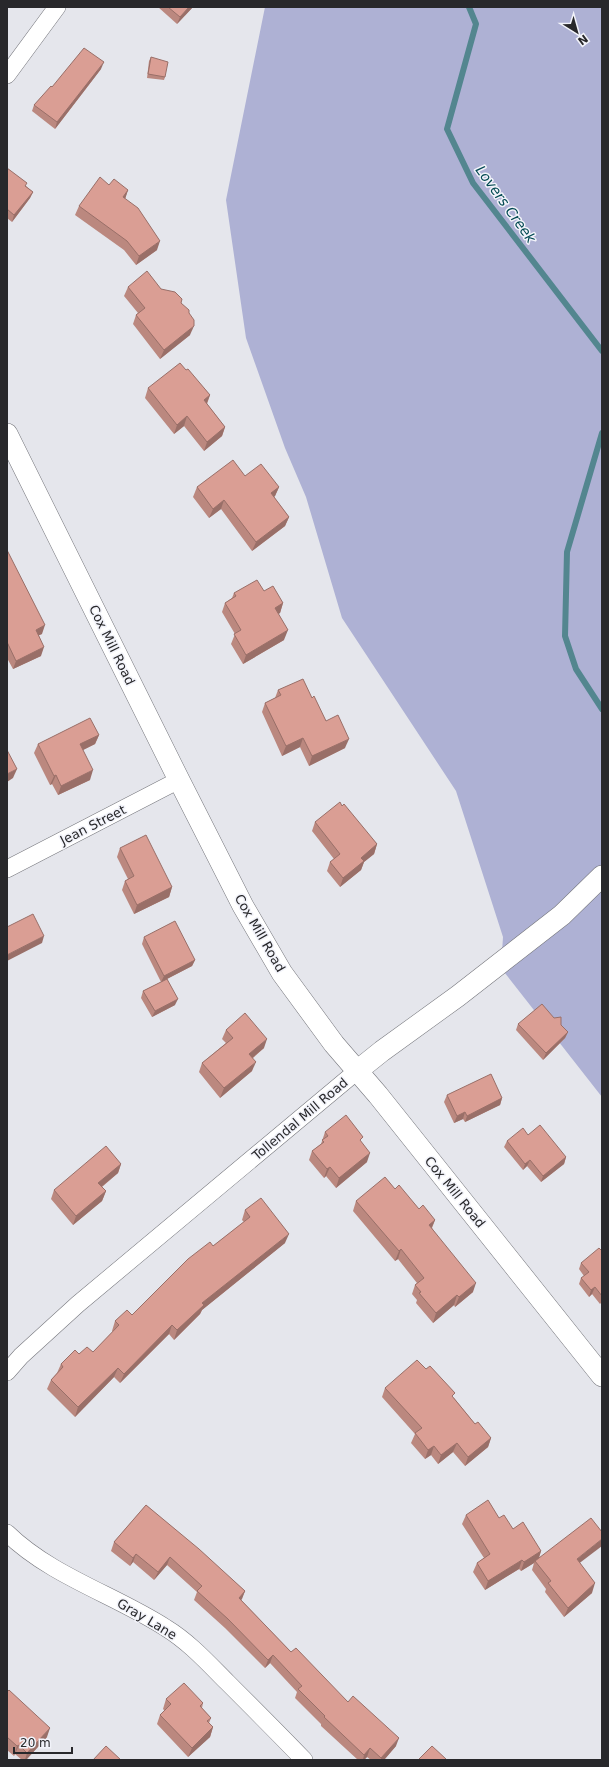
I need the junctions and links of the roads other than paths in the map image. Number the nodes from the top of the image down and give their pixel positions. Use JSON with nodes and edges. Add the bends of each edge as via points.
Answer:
{"nodes":[{"id":1,"x":58,"y":7,"type":"edge"},
{"id":2,"x":7,"y":75,"type":"edge"},
{"id":3,"x":7,"y":434,"type":"edge"},
{"id":4,"x":179,"y":780,"type":"junction"},
{"id":5,"x":7,"y":869,"type":"edge"},
{"id":6,"x":602,"y":876,"type":"edge"},
{"id":7,"x":357,"y":1071,"type":"junction"},
{"id":8,"x":7,"y":1372,"type":"edge"},
{"id":9,"x":602,"y":1376,"type":"edge"},
{"id":10,"x":7,"y":1533,"type":"edge"},
{"id":11,"x":304,"y":1760,"type":"edge"}],
"edges":[{"from":1,"to":2,"type":"street"},
{"from":3,"to":4,"type":"street","name":"Cox Mill Road"},
{"from":4,"to":5,"type":"street","name":"Jean Street"},
{"from":4,"to":7,"type":"street","name":"Cox Mill Road","via":[[243,906],[282,973]]},
{"from":6,"to":7,"type":"street","name":"Tollendal Mill Road","via":[[562,915]]},
{"from":7,"to":8,"type":"street","name":"Tollendal Mill Road","via":[[78,1304]]},
{"from":7,"to":9,"type":"street","name":"Cox Mill Road"},
{"from":10,"to":11,"type":"street","name":"Gray Lane","via":[[28,1552],[167,1628],[216,1671]]}]}
